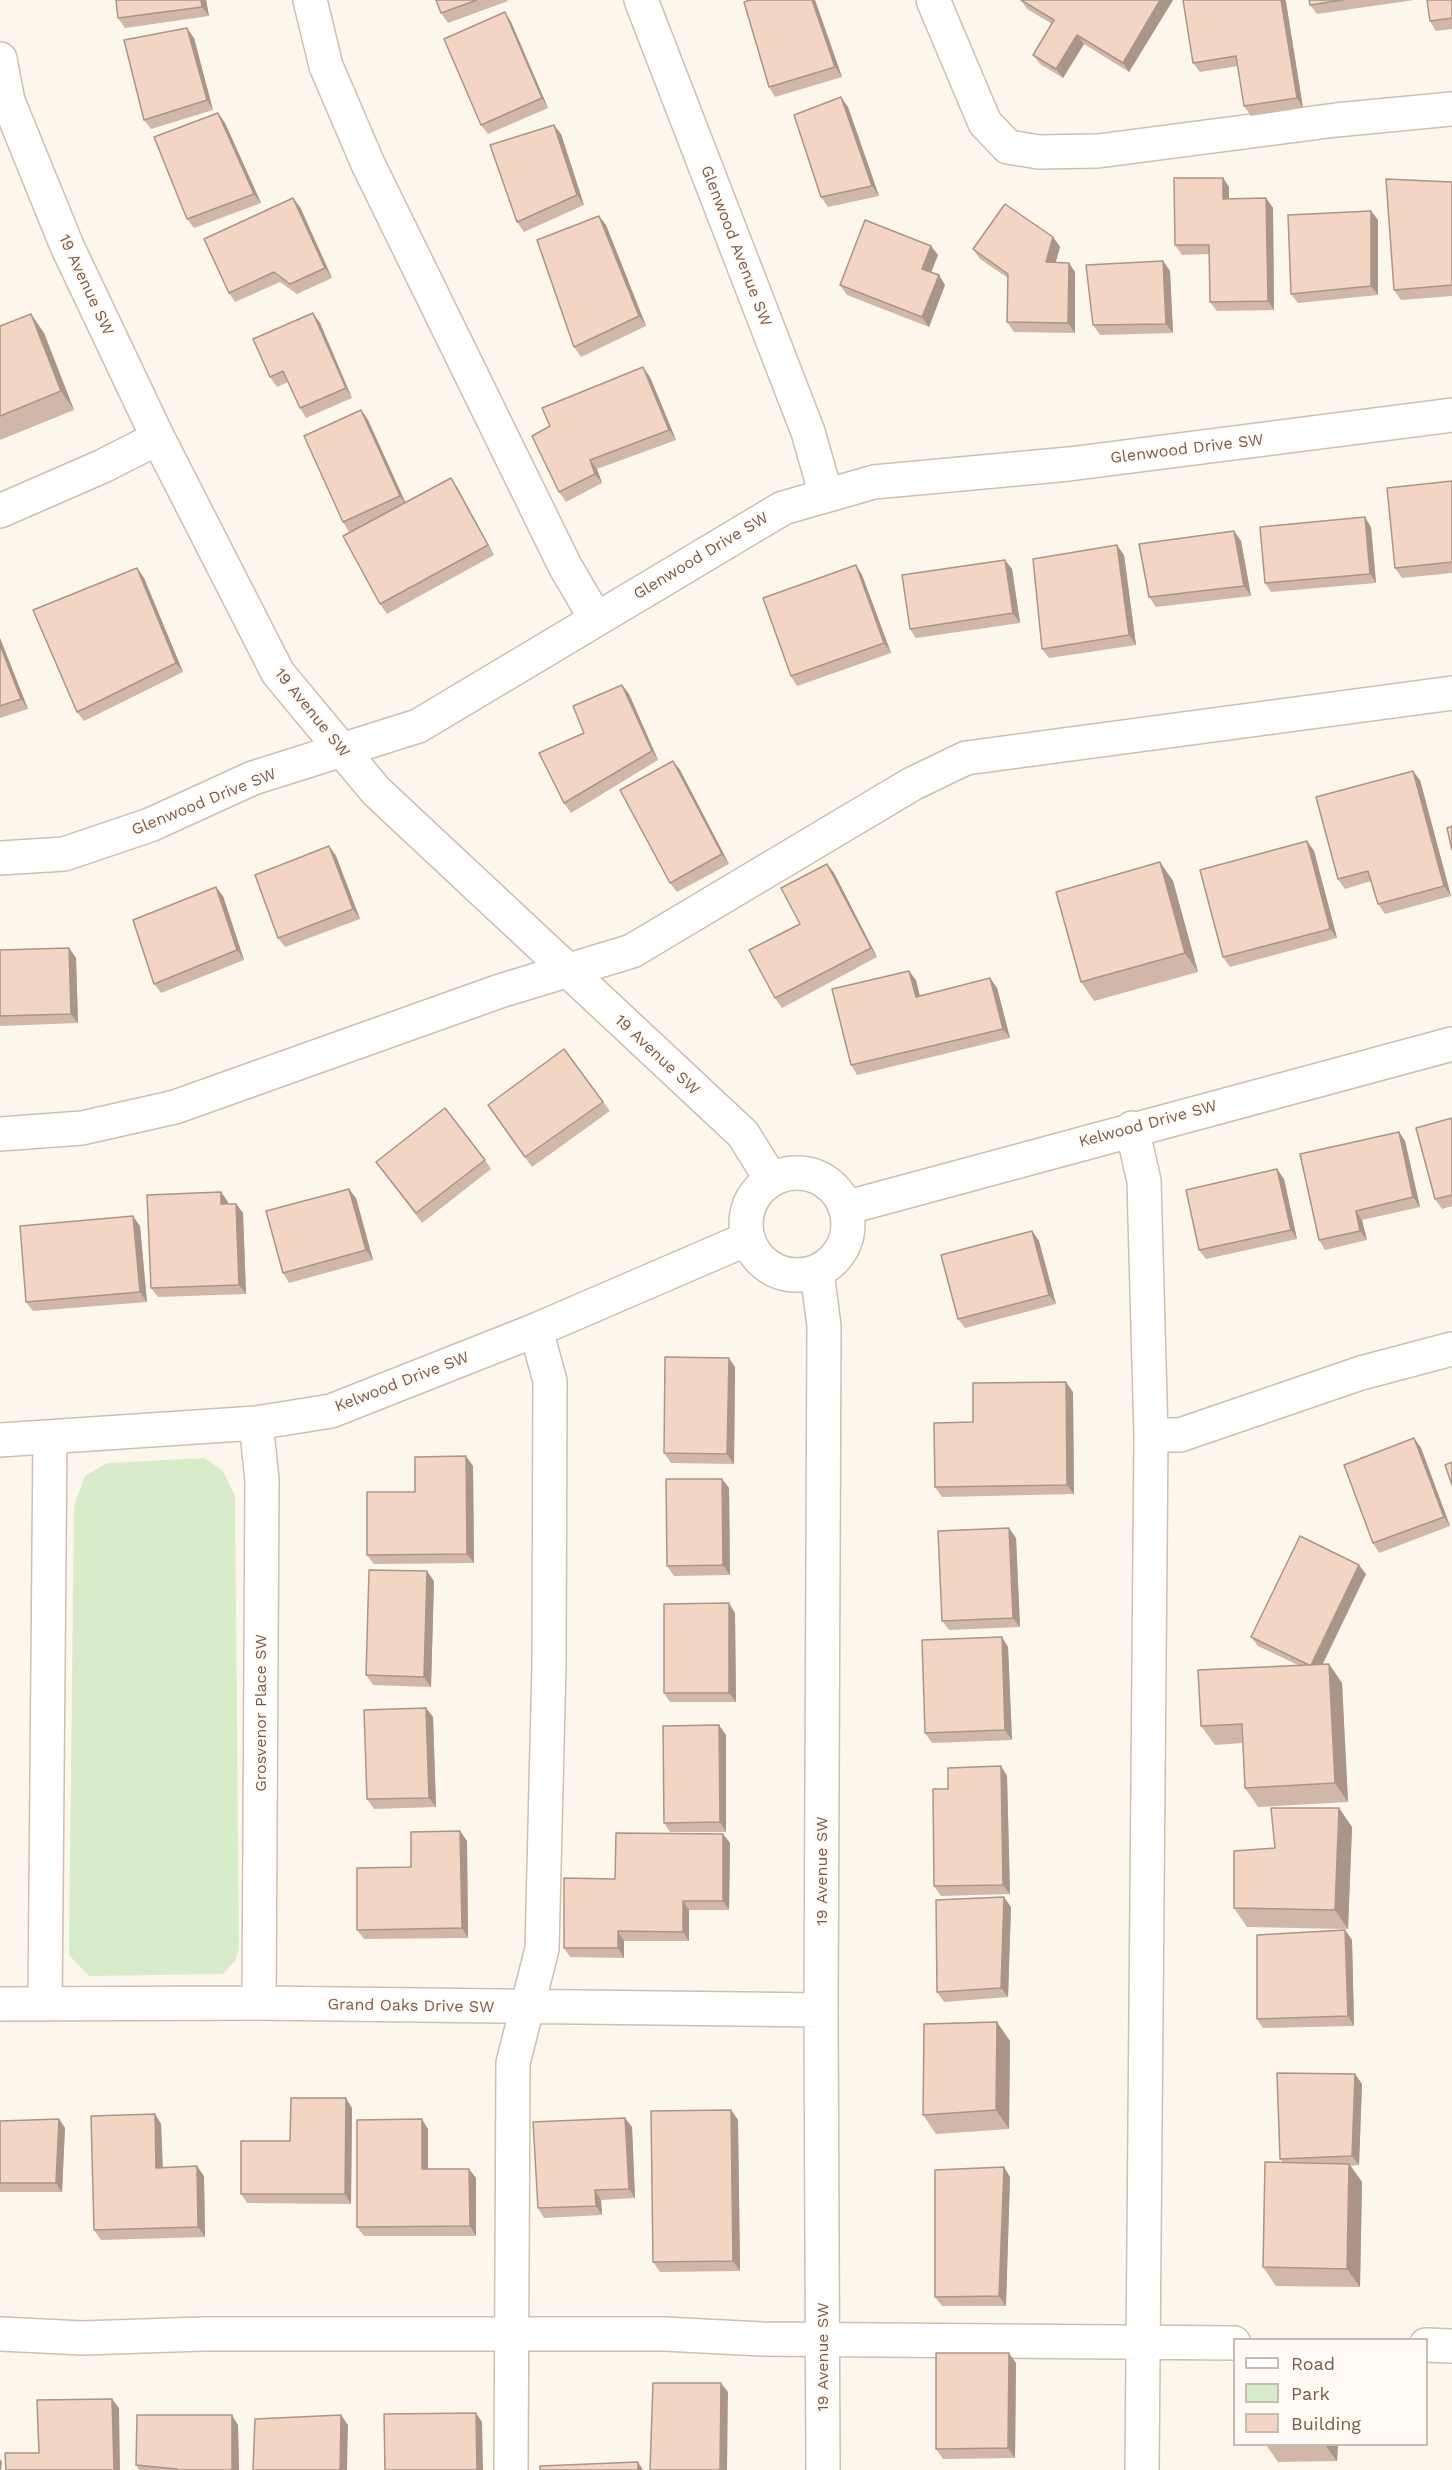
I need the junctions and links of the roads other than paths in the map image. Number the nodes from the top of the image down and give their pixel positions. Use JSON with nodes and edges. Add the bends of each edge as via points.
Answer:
{"nodes":[{"id":1,"x":310,"y":0,"type":"edge"},
{"id":2,"x":641,"y":0,"type":"edge"},
{"id":3,"x":933,"y":0,"type":"edge"},
{"id":4,"x":0,"y":58,"type":"edge"},
{"id":5,"x":1452,"y":109,"type":"edge"},
{"id":6,"x":1452,"y":415,"type":"edge"},
{"id":7,"x":159,"y":438,"type":"junction"},
{"id":8,"x":825,"y":495,"type":"junction"},
{"id":9,"x":0,"y":511,"type":"edge"},
{"id":10,"x":596,"y":619,"type":"junction"},
{"id":11,"x":1452,"y":693,"type":"edge"},
{"id":12,"x":342,"y":752,"type":"junction"},
{"id":13,"x":0,"y":858,"type":"edge"},
{"id":14,"x":566,"y":971,"type":"junction"},
{"id":15,"x":1452,"y":1044,"type":"edge"},
{"id":16,"x":1132,"y":1128,"type":"junction"},
{"id":17,"x":0,"y":1134,"type":"edge"},
{"id":18,"x":771,"y":1179,"type":"junction"},
{"id":19,"x":845,"y":1208,"type":"junction"},
{"id":20,"x":747,"y":1239,"type":"junction"},
{"id":21,"x":817,"y":1272,"type":"junction"},
{"id":22,"x":536,"y":1330,"type":"junction"},
{"id":23,"x":1452,"y":1349,"type":"edge"},
{"id":24,"x":256,"y":1423,"type":"junction"},
{"id":25,"x":1151,"y":1435,"type":"junction"},
{"id":26,"x":50,"y":1438,"type":"junction"},
{"id":27,"x":0,"y":1440,"type":"edge"},
{"id":28,"x":259,"y":2003,"type":"junction"},
{"id":29,"x":0,"y":2004,"type":"edge"},
{"id":30,"x":45,"y":2004,"type":"junction"},
{"id":31,"x":526,"y":2008,"type":"junction"},
{"id":32,"x":821,"y":2010,"type":"junction"},
{"id":33,"x":0,"y":2334,"type":"edge"},
{"id":34,"x":510,"y":2334,"type":"junction"},
{"id":35,"x":823,"y":2338,"type":"junction"},
{"id":36,"x":1143,"y":2342,"type":"junction"},
{"id":37,"x":1233,"y":2343,"type":"edge"},
{"id":38,"x":1428,"y":2346,"type":"edge"},
{"id":39,"x":1452,"y":2346,"type":"edge"},
{"id":40,"x":511,"y":2470,"type":"edge"},
{"id":41,"x":823,"y":2470,"type":"edge"},
{"id":42,"x":1142,"y":2470,"type":"edge"}],
"edges":[{"from":1,"to":10,"type":"street","via":[[326,66],[368,164],[565,566]]},
{"from":2,"to":8,"type":"street","name":"Glenwood Avenue SW","via":[[808,432]]},
{"from":3,"to":5,"type":"street","via":[[984,123],[1008,147],[1038,152],[1098,151]]},
{"from":4,"to":7,"type":"street","name":"19 Avenue SW","via":[[8,100],[67,246]]},
{"from":6,"to":8,"type":"street","name":"Glenwood Drive SW","via":[[1069,464],[874,482]]},
{"from":7,"to":9,"type":"street"},
{"from":7,"to":12,"type":"street","name":"19 Avenue SW","via":[[278,673]]},
{"from":8,"to":10,"type":"street","name":"Glenwood Drive SW","via":[[783,508]]},
{"from":10,"to":12,"type":"street","name":"Glenwood Drive SW","via":[[418,726]]},
{"from":11,"to":14,"type":"street","via":[[966,758],[912,784],[632,951]]},
{"from":12,"to":13,"type":"street","name":"Glenwood Drive SW","via":[[253,778],[150,825],[64,854]]},
{"from":12,"to":14,"type":"street","name":"19 Avenue SW","via":[[376,791]]},
{"from":14,"to":17,"type":"street","via":[[175,1107],[82,1128]]},
{"from":14,"to":18,"type":"street","name":"19 Avenue SW","via":[[743,1134]]},
{"from":15,"to":16,"type":"street","name":"Kelwood Drive SW"},
{"from":16,"to":19,"type":"street","name":"Kelwood Drive SW"},
{"from":16,"to":25,"type":"street","via":[[1143,1181]]},
{"from":18,"to":19,"type":"street","via":[[793,1173],[815,1176],[834,1189]]},
{"from":18,"to":20,"type":"street","via":[[749,1205]]},
{"from":19,"to":21,"type":"street","via":[[846,1238],[834,1258]]},
{"from":20,"to":21,"type":"street","via":[[763,1263],[789,1275]]},
{"from":20,"to":22,"type":"street","name":"Kelwood Drive SW"},
{"from":21,"to":32,"type":"street","name":"19 Avenue SW","via":[[824,1326]]},
{"from":22,"to":24,"type":"street","name":"Kelwood Drive SW","via":[[331,1411]]},
{"from":22,"to":31,"type":"street","via":[[550,1381],[549,1665],[542,1949]]},
{"from":23,"to":25,"type":"street","via":[[1361,1373],[1180,1435]]},
{"from":24,"to":26,"type":"street","name":"Kelwood Drive SW"},
{"from":24,"to":28,"type":"street","name":"Grosvenor Place SW","via":[[262,1480]]},
{"from":25,"to":36,"type":"street"},
{"from":26,"to":27,"type":"street","name":"Kelwood Drive SW"},
{"from":26,"to":30,"type":"street"},
{"from":28,"to":30,"type":"street","name":"Grand Oaks Drive SW"},
{"from":28,"to":31,"type":"street","name":"Grand Oaks Drive SW"},
{"from":29,"to":30,"type":"street","name":"Grand Oaks Drive SW"},
{"from":31,"to":32,"type":"street","name":"Grand Oaks Drive SW"},
{"from":31,"to":34,"type":"street","via":[[513,2063]]},
{"from":32,"to":35,"type":"street","name":"19 Avenue SW"},
{"from":33,"to":34,"type":"street","via":[[83,2338]]},
{"from":34,"to":35,"type":"street"},
{"from":34,"to":40,"type":"street"},
{"from":35,"to":36,"type":"street"},
{"from":35,"to":41,"type":"street","name":"19 Avenue SW"},
{"from":36,"to":37,"type":"street"},
{"from":36,"to":42,"type":"street"},
{"from":38,"to":39,"type":"street"}]}
